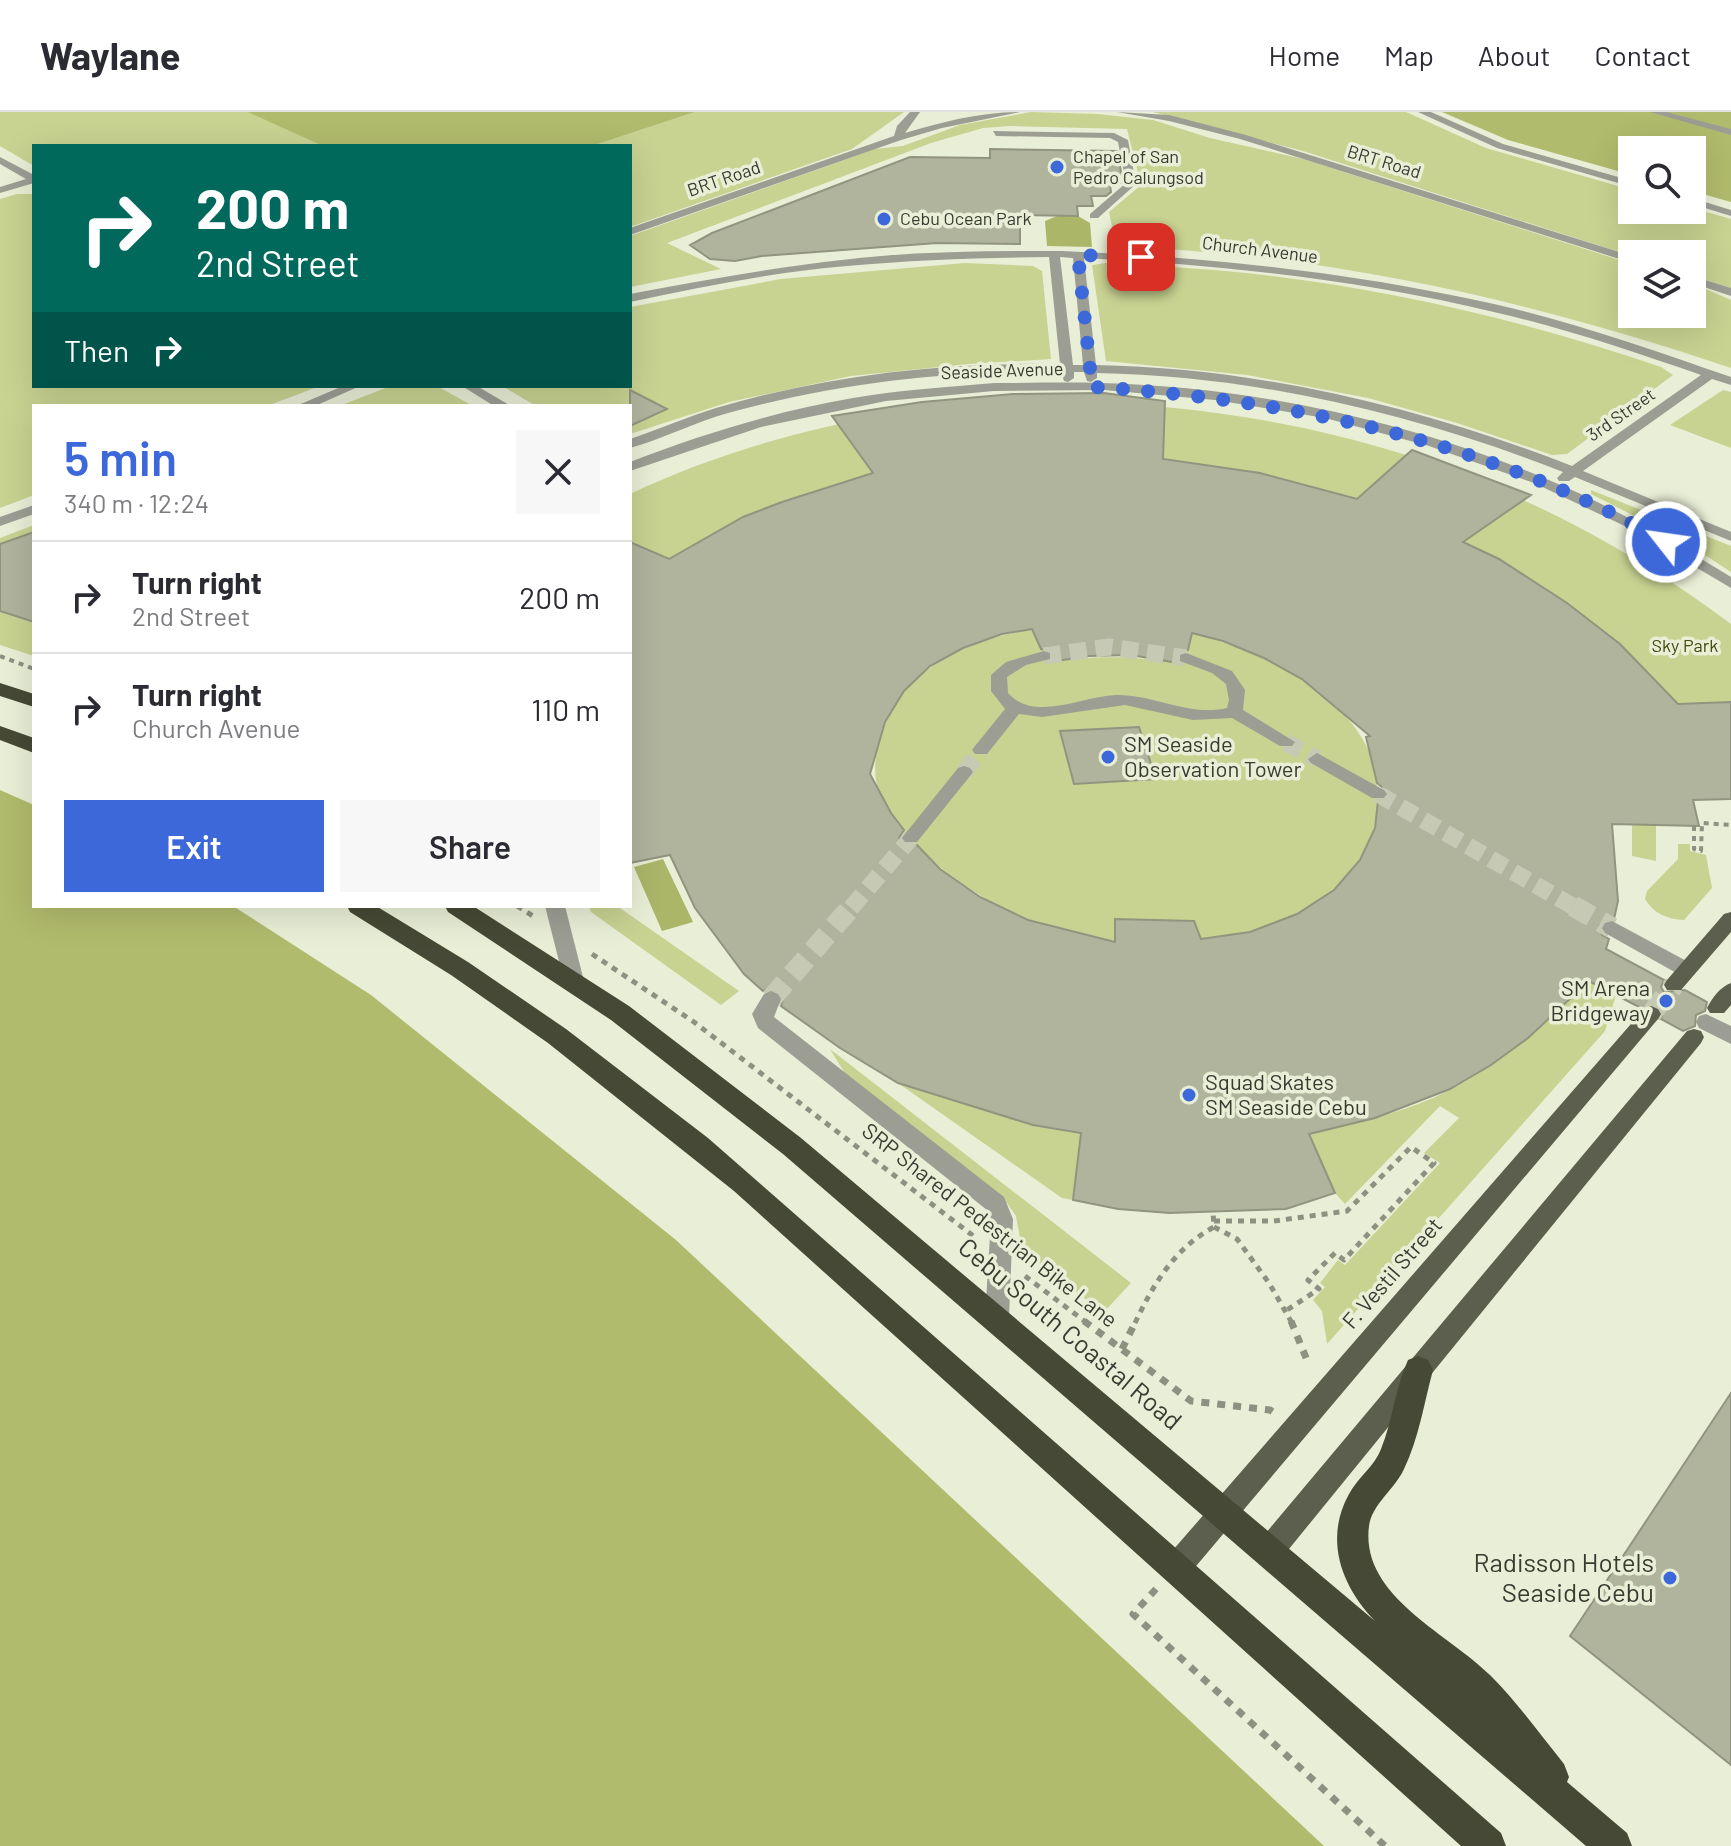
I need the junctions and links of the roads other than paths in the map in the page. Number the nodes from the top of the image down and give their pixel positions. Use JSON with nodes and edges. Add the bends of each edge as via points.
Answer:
{"nodes":[{"id":1,"x":915,"y":112,"type":"edge"},
{"id":2,"x":1015,"y":112,"type":"edge"},
{"id":3,"x":1122,"y":112,"type":"edge"},
{"id":4,"x":1423,"y":112,"type":"edge"},
{"id":5,"x":1655,"y":112,"type":"edge"},
{"id":6,"x":1150,"y":113,"type":"edge"},
{"id":7,"x":1731,"y":132,"type":"edge"},
{"id":8,"x":996,"y":133,"type":"dead end"},
{"id":9,"x":898,"y":138,"type":"junction"},
{"id":10,"x":1025,"y":143,"type":"dead end"},
{"id":11,"x":1124,"y":145,"type":"junction"},
{"id":12,"x":0,"y":160,"type":"edge"},
{"id":13,"x":32,"y":179,"type":"edge"},
{"id":14,"x":1618,"y":180,"type":"edge"},
{"id":15,"x":32,"y":181,"type":"edge"},
{"id":16,"x":0,"y":190,"type":"edge"},
{"id":17,"x":1706,"y":205,"type":"edge"},
{"id":18,"x":1731,"y":213,"type":"edge"},
{"id":19,"x":1094,"y":216,"type":"dead end"},
{"id":20,"x":632,"y":231,"type":"edge"},
{"id":21,"x":1054,"y":254,"type":"junction"},
{"id":22,"x":1078,"y":255,"type":"junction"},
{"id":23,"x":1618,"y":256,"type":"edge"},
{"id":24,"x":735,"y":261,"type":"dead end"},
{"id":25,"x":742,"y":277,"type":"junction"},
{"id":26,"x":1706,"y":284,"type":"edge"},
{"id":27,"x":1731,"y":292,"type":"edge"},
{"id":28,"x":632,"y":298,"type":"edge"},
{"id":29,"x":1066,"y":367,"type":"junction"},
{"id":30,"x":1090,"y":368,"type":"junction"},
{"id":31,"x":1711,"y":374,"type":"junction"},
{"id":32,"x":1731,"y":381,"type":"edge"},
{"id":33,"x":1069,"y":387,"type":"junction"},
{"id":34,"x":1092,"y":387,"type":"junction"},
{"id":35,"x":349,"y":388,"type":"edge"},
{"id":36,"x":472,"y":388,"type":"edge"},
{"id":37,"x":308,"y":404,"type":"edge"},
{"id":38,"x":500,"y":404,"type":"edge"},
{"id":39,"x":632,"y":443,"type":"edge"},
{"id":40,"x":632,"y":466,"type":"edge"},
{"id":41,"x":1571,"y":473,"type":"junction"},
{"id":42,"x":1552,"y":486,"type":"junction"},
{"id":43,"x":32,"y":510,"type":"edge"},
{"id":44,"x":0,"y":522,"type":"edge"},
{"id":45,"x":1731,"y":537,"type":"edge"},
{"id":46,"x":1731,"y":583,"type":"edge"},
{"id":47,"x":1044,"y":656,"type":"tunnel mouth"},
{"id":48,"x":1186,"y":658,"type":"tunnel mouth"},
{"id":49,"x":0,"y":689,"type":"edge"},
{"id":50,"x":32,"y":700,"type":"edge"},
{"id":51,"x":1015,"y":708,"type":"junction"},
{"id":52,"x":1234,"y":712,"type":"junction"},
{"id":53,"x":0,"y":732,"type":"edge"},
{"id":54,"x":1286,"y":742,"type":"tunnel mouth"},
{"id":55,"x":32,"y":745,"type":"edge"},
{"id":56,"x":981,"y":750,"type":"tunnel mouth"},
{"id":57,"x":1317,"y":759,"type":"tunnel mouth"},
{"id":58,"x":964,"y":772,"type":"tunnel mouth"},
{"id":59,"x":1378,"y":794,"type":"tunnel mouth"},
{"id":60,"x":911,"y":838,"type":"tunnel mouth"},
{"id":61,"x":361,"y":908,"type":"edge"},
{"id":62,"x":459,"y":908,"type":"edge"},
{"id":63,"x":556,"y":908,"type":"edge"},
{"id":64,"x":1731,"y":919,"type":"edge"},
{"id":65,"x":1612,"y":928,"type":"tunnel mouth"},
{"id":66,"x":1681,"y":978,"type":"joint"},
{"id":67,"x":574,"y":981,"type":"junction"},
{"id":68,"x":1731,"y":991,"type":"edge"},
{"id":69,"x":771,"y":999,"type":"dead end"},
{"id":70,"x":1651,"y":1014,"type":"tunnel mouth"},
{"id":71,"x":1706,"y":1022,"type":"junction"},
{"id":72,"x":1731,"y":1036,"type":"edge"},
{"id":73,"x":997,"y":1318,"type":"junction"},
{"id":74,"x":1418,"y":1370,"type":"junction"},
{"id":75,"x":1224,"y":1511,"type":"junction"},
{"id":76,"x":1270,"y":1550,"type":"junction"},
{"id":77,"x":1176,"y":1568,"type":"junction"},
{"id":78,"x":1602,"y":1836,"type":"edge"},
{"id":79,"x":1488,"y":1846,"type":"edge"}],
"edges":[{"from":1,"to":9,"type":"street"},
{"from":2,"to":9,"type":"street","name":"BRT Road"},
{"from":3,"to":6,"type":"street","name":"BRT Road"},
{"from":4,"to":14,"type":"street","via":[[1500,146]]},
{"from":5,"to":7,"type":"street"},
{"from":6,"to":23,"type":"street","name":"BRT Road","via":[[1243,137]]},
{"from":8,"to":11,"type":"street","via":[[1111,135]]},
{"from":9,"to":20,"type":"street","name":"BRT Road"},
{"from":10,"to":11,"type":"street"},
{"from":11,"to":19,"type":"street","via":[[1131,184]]},
{"from":12,"to":13,"type":"street"},
{"from":15,"to":16,"type":"street"},
{"from":17,"to":18,"type":"street"},
{"from":21,"to":22,"type":"street","name":"Church Avenue"},
{"from":21,"to":25,"type":"street","name":"Church Avenue","via":[[896,258]]},
{"from":21,"to":29,"type":"street"},
{"from":22,"to":30,"type":"street"},
{"from":22,"to":31,"type":"street","name":"Church Avenue","via":[[1253,266],[1413,291],[1562,326]]},
{"from":24,"to":25,"type":"street"},
{"from":25,"to":28,"type":"street","name":"Church Avenue"},
{"from":26,"to":27,"type":"street"},
{"from":29,"to":30,"type":"street","name":"Seaside Avenue"},
{"from":29,"to":33,"type":"street"},
{"from":29,"to":39,"type":"street","name":"Seaside Avenue","via":[[970,369],[834,386],[734,409]]},
{"from":30,"to":34,"type":"street"},
{"from":30,"to":41,"type":"street","name":"Seaside Avenue","via":[[1222,378],[1352,400],[1440,424]]},
{"from":31,"to":32,"type":"street","name":"Church Avenue"},
{"from":31,"to":41,"type":"street","name":"3rd Street"},
{"from":33,"to":34,"type":"street","name":"Seaside Avenue"},
{"from":33,"to":40,"type":"street","name":"Seaside Avenue","via":[[926,392],[839,404]]},
{"from":34,"to":42,"type":"street","name":"Seaside Avenue","via":[[1214,397],[1395,433]]},
{"from":35,"to":37,"type":"street"},
{"from":36,"to":38,"type":"street"},
{"from":41,"to":42,"type":"street","name":"3rd Street"},
{"from":41,"to":45,"type":"street","name":"Seaside Avenue"},
{"from":42,"to":46,"type":"street","name":"Seaside Avenue","via":[[1622,517]]},
{"from":43,"to":44,"type":"street"},
{"from":47,"to":51,"type":"street","via":[[1008,666],[1000,674],[999,694]]},
{"from":48,"to":52,"type":"street","via":[[1230,677],[1239,700]]},
{"from":49,"to":50,"type":"highway"},
{"from":51,"to":52,"type":"street","via":[[1050,711],[1095,700],[1126,700],[1205,717]]},
{"from":51,"to":56,"type":"street"},
{"from":52,"to":54,"type":"street"},
{"from":53,"to":55,"type":"highway"},
{"from":57,"to":59,"type":"street"},
{"from":58,"to":60,"type":"street"},
{"from":61,"to":77,"type":"highway","via":[[657,1110]]},
{"from":62,"to":67,"type":"highway","name":"Cebu South Coastal Road"},
{"from":63,"to":67,"type":"street"},
{"from":64,"to":66,"type":"main road"},
{"from":65,"to":66,"type":"street"},
{"from":67,"to":73,"type":"highway","name":"Cebu South Coastal Road","via":[[701,1074]]},
{"from":68,"to":71,"type":"main road"},
{"from":69,"to":73,"type":"street","via":[[762,1014],[765,1022],[996,1204],[1002,1219]]},
{"from":70,"to":75,"type":"main road","name":"F. Vestil Street"},
{"from":71,"to":72,"type":"street"},
{"from":71,"to":74,"type":"main road"},
{"from":73,"to":75,"type":"highway","name":"Cebu South Coastal Road"},
{"from":74,"to":76,"type":"main road"},
{"from":74,"to":78,"type":"highway","via":[[1392,1461],[1356,1513],[1355,1564],[1367,1587],[1389,1610],[1476,1686]]},
{"from":75,"to":76,"type":"highway","name":"Cebu South Coastal Road"},
{"from":75,"to":77,"type":"main road","name":"F. Vestil Street"},
{"from":76,"to":78,"type":"highway","name":"Cebu South Coastal Road"},
{"from":77,"to":79,"type":"highway"}]}
